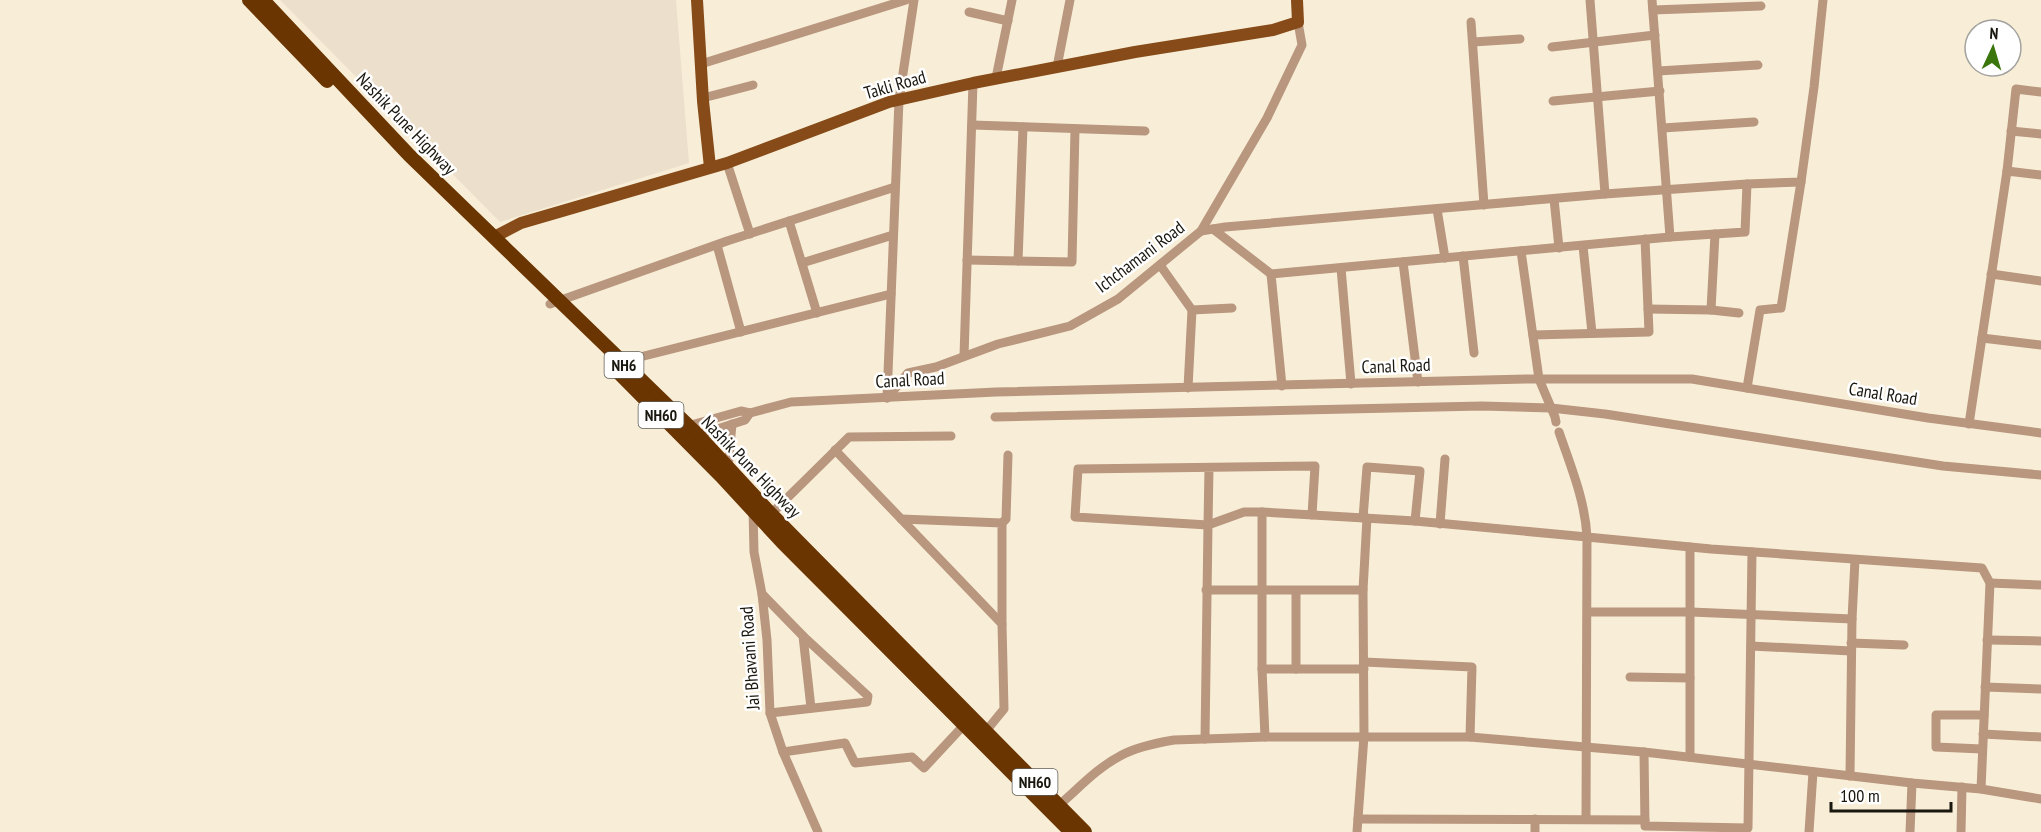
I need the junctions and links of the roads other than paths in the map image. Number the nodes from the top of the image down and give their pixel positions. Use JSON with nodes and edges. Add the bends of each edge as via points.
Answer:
{"nodes":[{"id":1,"x":249,"y":0,"type":"edge"},
{"id":2,"x":263,"y":0,"type":"edge"},
{"id":3,"x":697,"y":0,"type":"edge"},
{"id":4,"x":906,"y":0,"type":"edge"},
{"id":5,"x":914,"y":0,"type":"edge"},
{"id":6,"x":1012,"y":0,"type":"edge"},
{"id":7,"x":1070,"y":0,"type":"edge"},
{"id":8,"x":1297,"y":0,"type":"edge"},
{"id":9,"x":1590,"y":0,"type":"edge"},
{"id":10,"x":1823,"y":0,"type":"edge"},
{"id":11,"x":1652,"y":5,"type":"edge"},
{"id":12,"x":1761,"y":6,"type":"dead end"},
{"id":13,"x":969,"y":12,"type":"dead end"},
{"id":14,"x":1008,"y":21,"type":"junction"},
{"id":15,"x":1298,"y":22,"type":"junction"},
{"id":16,"x":1471,"y":22,"type":"dead end"},
{"id":17,"x":1655,"y":35,"type":"junction"},
{"id":18,"x":1520,"y":39,"type":"dead end"},
{"id":19,"x":1473,"y":42,"type":"junction"},
{"id":20,"x":1594,"y":42,"type":"junction"},
{"id":21,"x":1552,"y":47,"type":"dead end"},
{"id":22,"x":701,"y":64,"type":"junction"},
{"id":23,"x":1758,"y":65,"type":"dead end"},
{"id":24,"x":1057,"y":67,"type":"junction"},
{"id":25,"x":1658,"y":71,"type":"junction"},
{"id":26,"x":996,"y":78,"type":"junction"},
{"id":27,"x":973,"y":82,"type":"junction"},
{"id":28,"x":753,"y":85,"type":"dead end"},
{"id":29,"x":1660,"y":91,"type":"junction"},
{"id":30,"x":2041,"y":92,"type":"edge"},
{"id":31,"x":1599,"y":97,"type":"junction"},
{"id":32,"x":703,"y":98,"type":"junction"},
{"id":33,"x":899,"y":100,"type":"junction"},
{"id":34,"x":1553,"y":101,"type":"dead end"},
{"id":35,"x":1754,"y":122,"type":"dead end"},
{"id":36,"x":972,"y":125,"type":"junction"},
{"id":37,"x":1023,"y":127,"type":"junction"},
{"id":38,"x":1663,"y":128,"type":"junction"},
{"id":39,"x":1075,"y":129,"type":"junction"},
{"id":40,"x":1145,"y":131,"type":"dead end"},
{"id":41,"x":2012,"y":131,"type":"junction"},
{"id":42,"x":2041,"y":134,"type":"edge"},
{"id":43,"x":727,"y":163,"type":"junction"},
{"id":44,"x":710,"y":167,"type":"junction"},
{"id":45,"x":2007,"y":171,"type":"junction"},
{"id":46,"x":2041,"y":175,"type":"edge"},
{"id":47,"x":1801,"y":182,"type":"junction"},
{"id":48,"x":1747,"y":184,"type":"junction"},
{"id":49,"x":895,"y":187,"type":"junction"},
{"id":50,"x":1666,"y":190,"type":"junction"},
{"id":51,"x":1605,"y":194,"type":"junction"},
{"id":52,"x":1554,"y":199,"type":"junction"},
{"id":53,"x":1484,"y":205,"type":"junction"},
{"id":54,"x":1437,"y":208,"type":"junction"},
{"id":55,"x":789,"y":221,"type":"junction"},
{"id":56,"x":1213,"y":229,"type":"junction"},
{"id":57,"x":1201,"y":231,"type":"junction"},
{"id":58,"x":750,"y":234,"type":"junction"},
{"id":59,"x":1716,"y":234,"type":"junction"},
{"id":60,"x":893,"y":235,"type":"junction"},
{"id":61,"x":494,"y":237,"type":"junction"},
{"id":62,"x":1670,"y":237,"type":"junction"},
{"id":63,"x":1645,"y":240,"type":"junction"},
{"id":64,"x":717,"y":244,"type":"junction"},
{"id":65,"x":1583,"y":246,"type":"junction"},
{"id":66,"x":1559,"y":248,"type":"junction"},
{"id":67,"x":1521,"y":251,"type":"junction"},
{"id":68,"x":1462,"y":256,"type":"junction"},
{"id":69,"x":1445,"y":258,"type":"junction"},
{"id":70,"x":967,"y":260,"type":"junction"},
{"id":71,"x":1018,"y":261,"type":"junction"},
{"id":72,"x":802,"y":262,"type":"junction"},
{"id":73,"x":1403,"y":262,"type":"junction"},
{"id":74,"x":1160,"y":265,"type":"junction"},
{"id":75,"x":1341,"y":268,"type":"junction"},
{"id":76,"x":1271,"y":274,"type":"junction"},
{"id":77,"x":1991,"y":274,"type":"junction"},
{"id":78,"x":2041,"y":281,"type":"edge"},
{"id":79,"x":891,"y":294,"type":"junction"},
{"id":80,"x":554,"y":302,"type":"junction"},
{"id":81,"x":1232,"y":308,"type":"dead end"},
{"id":82,"x":1648,"y":309,"type":"junction"},
{"id":83,"x":1192,"y":310,"type":"junction"},
{"id":84,"x":1711,"y":310,"type":"junction"},
{"id":85,"x":817,"y":313,"type":"junction"},
{"id":86,"x":1740,"y":313,"type":"dead end"},
{"id":87,"x":741,"y":332,"type":"junction"},
{"id":88,"x":1592,"y":333,"type":"junction"},
{"id":89,"x":1533,"y":335,"type":"junction"},
{"id":90,"x":1982,"y":338,"type":"junction"},
{"id":91,"x":2041,"y":345,"type":"edge"},
{"id":92,"x":1474,"y":352,"type":"dead end"},
{"id":93,"x":964,"y":356,"type":"junction"},
{"id":94,"x":620,"y":362,"type":"junction"},
{"id":95,"x":1539,"y":379,"type":"junction"},
{"id":96,"x":1418,"y":382,"type":"junction"},
{"id":97,"x":1351,"y":384,"type":"junction"},
{"id":98,"x":1282,"y":386,"type":"junction"},
{"id":99,"x":1188,"y":388,"type":"junction"},
{"id":100,"x":1747,"y":388,"type":"junction"},
{"id":101,"x":887,"y":398,"type":"junction"},
{"id":102,"x":1551,"y":408,"type":"junction"},
{"id":103,"x":750,"y":413,"type":"junction"},
{"id":104,"x":995,"y":417,"type":"dead end"},
{"id":105,"x":732,"y":424,"type":"junction"},
{"id":106,"x":1969,"y":424,"type":"junction"},
{"id":107,"x":686,"y":433,"type":"junction"},
{"id":108,"x":2041,"y":433,"type":"edge"},
{"id":109,"x":951,"y":436,"type":"dead end"},
{"id":110,"x":835,"y":450,"type":"junction"},
{"id":111,"x":1008,"y":455,"type":"dead end"},
{"id":112,"x":1445,"y":459,"type":"dead end"},
{"id":113,"x":728,"y":468,"type":"junction"},
{"id":114,"x":1209,"y":468,"type":"junction"},
{"id":115,"x":2041,"y":475,"type":"edge"},
{"id":116,"x":753,"y":510,"type":"junction"},
{"id":117,"x":1262,"y":512,"type":"junction"},
{"id":118,"x":771,"y":514,"type":"junction"},
{"id":119,"x":1312,"y":515,"type":"junction"},
{"id":120,"x":1365,"y":518,"type":"junction"},
{"id":121,"x":901,"y":519,"type":"junction"},
{"id":122,"x":1415,"y":521,"type":"junction"},
{"id":123,"x":1002,"y":523,"type":"junction"},
{"id":124,"x":1440,"y":524,"type":"junction"},
{"id":125,"x":1208,"y":525,"type":"junction"},
{"id":126,"x":1587,"y":537,"type":"junction"},
{"id":127,"x":1690,"y":547,"type":"junction"},
{"id":128,"x":1752,"y":552,"type":"junction"},
{"id":129,"x":1855,"y":560,"type":"junction"},
{"id":130,"x":1990,"y":583,"type":"junction"},
{"id":131,"x":2041,"y":585,"type":"edge"},
{"id":132,"x":1206,"y":590,"type":"junction"},
{"id":133,"x":1263,"y":590,"type":"junction"},
{"id":134,"x":1363,"y":590,"type":"junction"},
{"id":135,"x":1296,"y":591,"type":"junction"},
{"id":136,"x":762,"y":594,"type":"junction"},
{"id":137,"x":1587,"y":612,"type":"junction"},
{"id":138,"x":1691,"y":612,"type":"junction"},
{"id":139,"x":1751,"y":615,"type":"junction"},
{"id":140,"x":1852,"y":619,"type":"junction"},
{"id":141,"x":1002,"y":624,"type":"junction"},
{"id":142,"x":803,"y":636,"type":"junction"},
{"id":143,"x":1987,"y":640,"type":"junction"},
{"id":144,"x":2041,"y":641,"type":"edge"},
{"id":145,"x":1904,"y":645,"type":"dead end"},
{"id":146,"x":1751,"y":646,"type":"junction"},
{"id":147,"x":1851,"y":647,"type":"junction"},
{"id":148,"x":1364,"y":665,"type":"junction"},
{"id":149,"x":1262,"y":669,"type":"junction"},
{"id":150,"x":1296,"y":669,"type":"junction"},
{"id":151,"x":1630,"y":677,"type":"dead end"},
{"id":152,"x":1690,"y":678,"type":"junction"},
{"id":153,"x":1985,"y":687,"type":"junction"},
{"id":154,"x":2041,"y":689,"type":"edge"},
{"id":155,"x":811,"y":708,"type":"junction"},
{"id":156,"x":770,"y":713,"type":"junction"},
{"id":157,"x":1984,"y":715,"type":"junction"},
{"id":158,"x":964,"y":725,"type":"junction"},
{"id":159,"x":986,"y":731,"type":"junction"},
{"id":160,"x":1983,"y":734,"type":"junction"},
{"id":161,"x":1364,"y":736,"type":"junction"},
{"id":162,"x":1265,"y":737,"type":"junction"},
{"id":163,"x":1470,"y":737,"type":"junction"},
{"id":164,"x":2041,"y":737,"type":"edge"},
{"id":165,"x":1205,"y":739,"type":"junction"},
{"id":166,"x":1586,"y":747,"type":"junction"},
{"id":167,"x":1982,"y":749,"type":"junction"},
{"id":168,"x":783,"y":752,"type":"junction"},
{"id":169,"x":1644,"y":752,"type":"junction"},
{"id":170,"x":1690,"y":757,"type":"junction"},
{"id":171,"x":1750,"y":765,"type":"junction"},
{"id":172,"x":1813,"y":772,"type":"junction"},
{"id":173,"x":1850,"y":776,"type":"junction"},
{"id":174,"x":1912,"y":783,"type":"junction"},
{"id":175,"x":1962,"y":787,"type":"junction"},
{"id":176,"x":1981,"y":789,"type":"junction"},
{"id":177,"x":2041,"y":799,"type":"edge"},
{"id":178,"x":1058,"y":806,"type":"junction"},
{"id":179,"x":1358,"y":819,"type":"junction"},
{"id":180,"x":1535,"y":819,"type":"junction"},
{"id":181,"x":1586,"y":819,"type":"junction"},
{"id":182,"x":1645,"y":826,"type":"edge"},
{"id":183,"x":818,"y":832,"type":"edge"},
{"id":184,"x":1071,"y":832,"type":"edge"},
{"id":185,"x":1085,"y":832,"type":"edge"},
{"id":186,"x":1357,"y":832,"type":"edge"},
{"id":187,"x":1535,"y":832,"type":"edge"},
{"id":188,"x":1809,"y":832,"type":"edge"},
{"id":189,"x":1911,"y":832,"type":"edge"},
{"id":190,"x":1961,"y":832,"type":"edge"}],
"edges":[{"from":1,"to":80,"type":"highway","name":"Nashik Pune Highway","number":"NH60","via":[[417,173]]},
{"from":2,"to":61,"type":"highway","name":"Nashik Pune Highway","number":"NH6","via":[[409,155]]},
{"from":3,"to":22,"type":"main road"},
{"from":4,"to":22,"type":"street"},
{"from":5,"to":33,"type":"street"},
{"from":6,"to":14,"type":"street"},
{"from":7,"to":24,"type":"street"},
{"from":8,"to":15,"type":"main road"},
{"from":9,"to":20,"type":"street"},
{"from":10,"to":47,"type":"street"},
{"from":11,"to":12,"type":"street"},
{"from":11,"to":17,"type":"street"},
{"from":13,"to":14,"type":"street"},
{"from":14,"to":26,"type":"street"},
{"from":15,"to":24,"type":"main road","name":"Takli Road","via":[[1273,30]]},
{"from":15,"to":57,"type":"street","name":"Ichchamani Road","via":[[1302,45],[1267,118]]},
{"from":16,"to":19,"type":"street"},
{"from":17,"to":20,"type":"street"},
{"from":17,"to":25,"type":"street"},
{"from":18,"to":19,"type":"street"},
{"from":19,"to":53,"type":"street"},
{"from":20,"to":21,"type":"street"},
{"from":20,"to":31,"type":"street"},
{"from":22,"to":32,"type":"main road"},
{"from":23,"to":25,"type":"street"},
{"from":24,"to":26,"type":"main road","name":"Takli Road"},
{"from":25,"to":29,"type":"street"},
{"from":26,"to":27,"type":"main road","name":"Takli Road"},
{"from":27,"to":33,"type":"main road","name":"Takli Road"},
{"from":27,"to":36,"type":"street"},
{"from":28,"to":32,"type":"street"},
{"from":29,"to":31,"type":"street"},
{"from":29,"to":38,"type":"street"},
{"from":30,"to":41,"type":"street","via":[[2016,89]]},
{"from":31,"to":34,"type":"street"},
{"from":31,"to":51,"type":"street"},
{"from":32,"to":44,"type":"main road"},
{"from":33,"to":43,"type":"main road","name":"Takli Road"},
{"from":33,"to":49,"type":"street"},
{"from":35,"to":38,"type":"street"},
{"from":36,"to":37,"type":"street"},
{"from":36,"to":70,"type":"street"},
{"from":37,"to":39,"type":"street"},
{"from":37,"to":71,"type":"street"},
{"from":38,"to":50,"type":"street"},
{"from":39,"to":40,"type":"street"},
{"from":39,"to":71,"type":"street","via":[[1072,262]]},
{"from":41,"to":42,"type":"street"},
{"from":41,"to":45,"type":"street"},
{"from":43,"to":44,"type":"main road","name":"Takli Road"},
{"from":43,"to":58,"type":"street"},
{"from":44,"to":61,"type":"main road","name":"Takli Road","via":[[521,223]]},
{"from":45,"to":46,"type":"street"},
{"from":45,"to":77,"type":"street"},
{"from":47,"to":48,"type":"street"},
{"from":47,"to":100,"type":"street","via":[[1781,308],[1760,310]]},
{"from":48,"to":50,"type":"street"},
{"from":48,"to":59,"type":"street","via":[[1745,232]]},
{"from":49,"to":55,"type":"street"},
{"from":49,"to":60,"type":"street"},
{"from":50,"to":51,"type":"street"},
{"from":50,"to":62,"type":"street"},
{"from":51,"to":52,"type":"street"},
{"from":52,"to":53,"type":"street"},
{"from":52,"to":66,"type":"street"},
{"from":53,"to":54,"type":"street"},
{"from":54,"to":56,"type":"street"},
{"from":54,"to":69,"type":"street"},
{"from":55,"to":58,"type":"street"},
{"from":55,"to":72,"type":"street"},
{"from":56,"to":57,"type":"street"},
{"from":56,"to":76,"type":"street"},
{"from":57,"to":74,"type":"street","name":"Ichchamani Road"},
{"from":58,"to":64,"type":"street"},
{"from":59,"to":62,"type":"street"},
{"from":59,"to":84,"type":"street"},
{"from":60,"to":72,"type":"street"},
{"from":60,"to":79,"type":"street"},
{"from":61,"to":80,"type":"highway","name":"Nashik Pune Highway","number":"NH6"},
{"from":62,"to":63,"type":"street"},
{"from":63,"to":65,"type":"street"},
{"from":63,"to":82,"type":"street"},
{"from":64,"to":80,"type":"street"},
{"from":64,"to":87,"type":"street"},
{"from":65,"to":66,"type":"street"},
{"from":65,"to":88,"type":"street"},
{"from":66,"to":67,"type":"street"},
{"from":67,"to":68,"type":"street"},
{"from":67,"to":89,"type":"street"},
{"from":68,"to":69,"type":"street"},
{"from":68,"to":92,"type":"street"},
{"from":69,"to":73,"type":"street"},
{"from":70,"to":71,"type":"street"},
{"from":70,"to":93,"type":"street"},
{"from":72,"to":85,"type":"street"},
{"from":73,"to":75,"type":"street"},
{"from":73,"to":96,"type":"street"},
{"from":74,"to":83,"type":"street"},
{"from":74,"to":93,"type":"street","name":"Ichchamani Road","via":[[1118,298],[1070,326]]},
{"from":75,"to":76,"type":"street"},
{"from":75,"to":97,"type":"street"},
{"from":76,"to":98,"type":"street"},
{"from":77,"to":78,"type":"street"},
{"from":77,"to":90,"type":"street"},
{"from":79,"to":85,"type":"street"},
{"from":79,"to":101,"type":"street"},
{"from":80,"to":94,"type":"highway","name":"Nashik Pune Highway","number":"NH6"},
{"from":80,"to":107,"type":"highway","name":"Nashik Pune Highway","number":"NH60"},
{"from":81,"to":83,"type":"street"},
{"from":82,"to":84,"type":"street"},
{"from":82,"to":88,"type":"street","via":[[1649,332]]},
{"from":83,"to":99,"type":"street"},
{"from":84,"to":86,"type":"street"},
{"from":85,"to":87,"type":"street"},
{"from":87,"to":94,"type":"street"},
{"from":88,"to":89,"type":"street"},
{"from":89,"to":95,"type":"street"},
{"from":90,"to":91,"type":"street"},
{"from":90,"to":106,"type":"street"},
{"from":93,"to":101,"type":"street","name":"Ichchamani Road","via":[[908,373]]},
{"from":94,"to":107,"type":"highway","name":"Nashik Pune Highway","number":"NH6"},
{"from":95,"to":96,"type":"street","name":"Canal Road"},
{"from":95,"to":100,"type":"street","name":"Canal Road","via":[[1692,379]]},
{"from":95,"to":102,"type":"street"},
{"from":96,"to":97,"type":"street","name":"Canal Road"},
{"from":97,"to":98,"type":"street","name":"Canal Road"},
{"from":98,"to":99,"type":"street","name":"Canal Road"},
{"from":99,"to":101,"type":"street","name":"Canal Road"},
{"from":100,"to":106,"type":"street","name":"Canal Road"},
{"from":101,"to":103,"type":"street","name":"Canal Road","via":[[791,402]]},
{"from":102,"to":104,"type":"street","via":[[1482,406]]},
{"from":102,"to":115,"type":"street","via":[[1943,466]]},
{"from":102,"to":126,"type":"street","via":[[1582,498]]},
{"from":103,"to":105,"type":"street","name":"Canal Road"},
{"from":103,"to":107,"type":"street","name":"Canal Road","via":[[741,411]]},
{"from":105,"to":107,"type":"street","name":"Canal Road"},
{"from":105,"to":113,"type":"street"},
{"from":106,"to":108,"type":"street","name":"Canal Road"},
{"from":107,"to":113,"type":"highway","name":"Nashik Pune Highway","number":"NH6"},
{"from":107,"to":116,"type":"highway","name":"Nashik Pune Highway","number":"NH60"},
{"from":109,"to":110,"type":"street","via":[[849,437]]},
{"from":110,"to":118,"type":"street"},
{"from":110,"to":121,"type":"street"},
{"from":111,"to":123,"type":"street","via":[[1006,519]]},
{"from":112,"to":124,"type":"street"},
{"from":113,"to":118,"type":"highway","name":"Nashik Pune Highway","number":"NH6"},
{"from":114,"to":119,"type":"street","via":[[1315,466]]},
{"from":114,"to":125,"type":"street"},
{"from":114,"to":125,"type":"street","via":[[1078,469],[1075,517]]},
{"from":116,"to":136,"type":"street","name":"Jai Bhavani Road","via":[[754,552]]},
{"from":116,"to":158,"type":"highway","name":"Nashik Pune Highway","number":"NH60"},
{"from":117,"to":119,"type":"street"},
{"from":117,"to":125,"type":"street","via":[[1245,512]]},
{"from":117,"to":133,"type":"street"},
{"from":118,"to":159,"type":"highway","name":"Nashik Pune Highway","number":"NH6"},
{"from":119,"to":120,"type":"street"},
{"from":120,"to":122,"type":"street"},
{"from":120,"to":122,"type":"street","via":[[1367,467],[1420,471]]},
{"from":120,"to":134,"type":"street"},
{"from":121,"to":123,"type":"street"},
{"from":121,"to":141,"type":"street"},
{"from":122,"to":124,"type":"street"},
{"from":123,"to":141,"type":"street"},
{"from":124,"to":126,"type":"street"},
{"from":125,"to":132,"type":"street"},
{"from":126,"to":127,"type":"street"},
{"from":126,"to":137,"type":"street"},
{"from":127,"to":128,"type":"street"},
{"from":127,"to":138,"type":"street"},
{"from":128,"to":129,"type":"street"},
{"from":128,"to":139,"type":"street"},
{"from":129,"to":130,"type":"street","via":[[1982,568]]},
{"from":129,"to":140,"type":"street"},
{"from":130,"to":131,"type":"street"},
{"from":130,"to":143,"type":"street"},
{"from":132,"to":133,"type":"street"},
{"from":132,"to":165,"type":"street"},
{"from":133,"to":135,"type":"street"},
{"from":133,"to":149,"type":"street"},
{"from":134,"to":135,"type":"street"},
{"from":134,"to":148,"type":"street"},
{"from":135,"to":150,"type":"street"},
{"from":136,"to":142,"type":"street"},
{"from":136,"to":156,"type":"street","name":"Jai Bhavani Road"},
{"from":137,"to":138,"type":"street"},
{"from":137,"to":166,"type":"street"},
{"from":138,"to":139,"type":"street"},
{"from":138,"to":152,"type":"street"},
{"from":139,"to":140,"type":"street"},
{"from":139,"to":146,"type":"street"},
{"from":140,"to":147,"type":"street"},
{"from":141,"to":159,"type":"street","via":[[1004,709]]},
{"from":142,"to":155,"type":"street"},
{"from":142,"to":155,"type":"street","via":[[869,699]]},
{"from":143,"to":144,"type":"street"},
{"from":143,"to":153,"type":"street"},
{"from":145,"to":147,"type":"street"},
{"from":146,"to":147,"type":"street"},
{"from":146,"to":171,"type":"street"},
{"from":147,"to":173,"type":"street"},
{"from":148,"to":150,"type":"street"},
{"from":148,"to":161,"type":"street"},
{"from":148,"to":163,"type":"street","via":[[1472,667]]},
{"from":149,"to":150,"type":"street"},
{"from":149,"to":162,"type":"street"},
{"from":151,"to":152,"type":"street"},
{"from":152,"to":170,"type":"street"},
{"from":153,"to":154,"type":"street"},
{"from":153,"to":157,"type":"street"},
{"from":155,"to":156,"type":"street"},
{"from":156,"to":168,"type":"street","name":"Jai Bhavani Road"},
{"from":157,"to":160,"type":"street"},
{"from":157,"to":167,"type":"street","via":[[1936,715],[1936,747]]},
{"from":158,"to":168,"type":"street","via":[[924,768],[912,757],[855,763],[844,743]]},
{"from":158,"to":184,"type":"highway","name":"Nashik Pune Highway","number":"NH60"},
{"from":159,"to":178,"type":"highway","name":"Nashik Pune Highway","number":"NH60"},
{"from":160,"to":164,"type":"street"},
{"from":160,"to":167,"type":"street"},
{"from":161,"to":162,"type":"street"},
{"from":161,"to":163,"type":"street"},
{"from":161,"to":179,"type":"street"},
{"from":162,"to":165,"type":"street"},
{"from":163,"to":166,"type":"street"},
{"from":165,"to":178,"type":"street","via":[[1151,744],[1120,756]]},
{"from":166,"to":169,"type":"street"},
{"from":166,"to":181,"type":"street"},
{"from":167,"to":176,"type":"street"},
{"from":168,"to":183,"type":"street","name":"Jai Bhavani Road"},
{"from":169,"to":170,"type":"street"},
{"from":169,"to":182,"type":"street"},
{"from":170,"to":171,"type":"street"},
{"from":171,"to":172,"type":"street"},
{"from":171,"to":182,"type":"street","via":[[1748,828]]},
{"from":172,"to":173,"type":"street"},
{"from":172,"to":188,"type":"street"},
{"from":173,"to":174,"type":"street"},
{"from":174,"to":175,"type":"street"},
{"from":174,"to":189,"type":"street"},
{"from":175,"to":176,"type":"street"},
{"from":175,"to":190,"type":"street"},
{"from":176,"to":177,"type":"street"},
{"from":178,"to":185,"type":"highway","name":"Nashik Pune Highway","number":"NH60"},
{"from":179,"to":180,"type":"street"},
{"from":179,"to":186,"type":"street"},
{"from":180,"to":181,"type":"street"},
{"from":180,"to":187,"type":"street"},
{"from":181,"to":182,"type":"street"}]}
